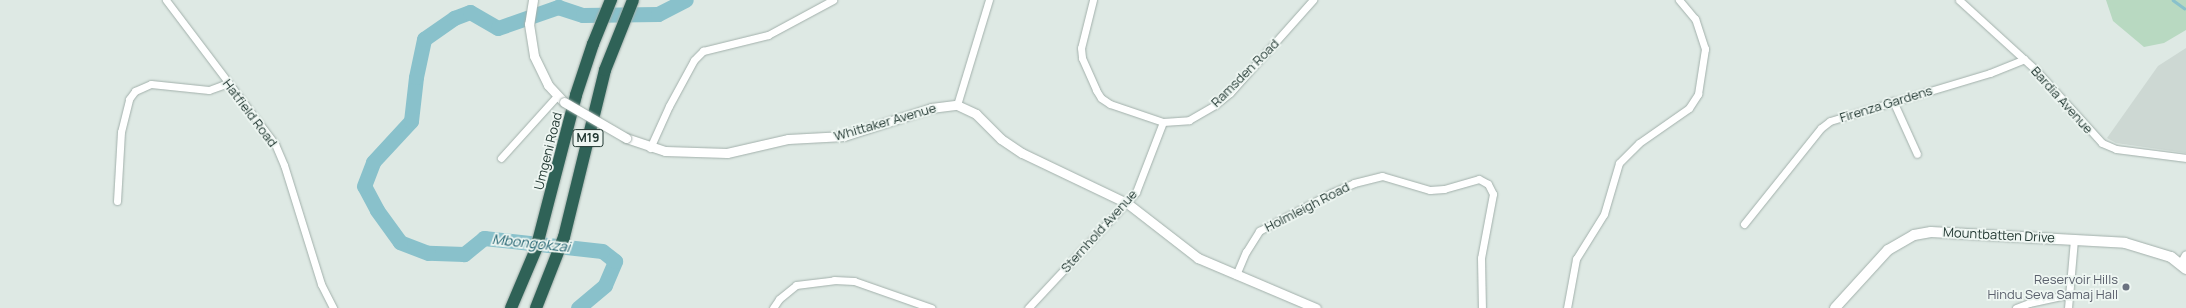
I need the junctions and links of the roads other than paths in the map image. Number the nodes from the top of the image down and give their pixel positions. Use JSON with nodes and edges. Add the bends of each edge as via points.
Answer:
{"nodes":[{"id":1,"x":166,"y":0,"type":"edge"},
{"id":2,"x":533,"y":0,"type":"edge"},
{"id":3,"x":611,"y":0,"type":"edge"},
{"id":4,"x":633,"y":0,"type":"edge"},
{"id":5,"x":833,"y":0,"type":"edge"},
{"id":6,"x":989,"y":0,"type":"edge"},
{"id":7,"x":1093,"y":0,"type":"edge"},
{"id":8,"x":1313,"y":0,"type":"edge"},
{"id":9,"x":1679,"y":0,"type":"edge"},
{"id":10,"x":1959,"y":0,"type":"edge"},
{"id":11,"x":2024,"y":59,"type":"junction"},
{"id":12,"x":228,"y":84,"type":"junction"},
{"id":13,"x":560,"y":99,"type":"junction"},
{"id":14,"x":1893,"y":101,"type":"junction"},
{"id":15,"x":956,"y":105,"type":"junction"},
{"id":16,"x":1163,"y":122,"type":"junction"},
{"id":17,"x":650,"y":148,"type":"junction"},
{"id":18,"x":1917,"y":154,"type":"dead end"},
{"id":19,"x":501,"y":158,"type":"dead end"},
{"id":20,"x":2186,"y":158,"type":"edge"},
{"id":21,"x":117,"y":201,"type":"dead end"},
{"id":22,"x":1127,"y":203,"type":"junction"},
{"id":23,"x":1744,"y":224,"type":"dead end"},
{"id":24,"x":2074,"y":239,"type":"junction"},
{"id":25,"x":2184,"y":263,"type":"edge"},
{"id":26,"x":1236,"y":276,"type":"junction"},
{"id":27,"x":2068,"y":295,"type":"junction"},
{"id":28,"x":333,"y":308,"type":"edge"},
{"id":29,"x":512,"y":308,"type":"edge"},
{"id":30,"x":536,"y":308,"type":"edge"},
{"id":31,"x":773,"y":308,"type":"edge"},
{"id":32,"x":931,"y":308,"type":"edge"},
{"id":33,"x":1028,"y":308,"type":"edge"},
{"id":34,"x":1316,"y":308,"type":"edge"},
{"id":35,"x":1482,"y":308,"type":"edge"},
{"id":36,"x":1566,"y":308,"type":"edge"},
{"id":37,"x":1834,"y":308,"type":"edge"},
{"id":38,"x":2016,"y":308,"type":"edge"},
{"id":39,"x":2068,"y":308,"type":"edge"}],
"edges":[{"from":1,"to":12,"type":"street","name":"Hatfield Road"},
{"from":2,"to":13,"type":"street","name":"Whittaker Avenue","via":[[529,24],[537,64]]},
{"from":3,"to":29,"type":"highway","name":"Umgeni Road","number":"M19","via":[[576,95],[538,244]]},
{"from":4,"to":30,"type":"highway","number":"M19","via":[[605,70],[559,254]]},
{"from":5,"to":17,"type":"street","via":[[775,32],[709,48],[698,55],[656,130]]},
{"from":6,"to":15,"type":"street"},
{"from":7,"to":16,"type":"street","via":[[1081,48],[1082,58],[1096,90],[1101,98],[1110,104]]},
{"from":8,"to":16,"type":"street","name":"Ramsden Road","via":[[1230,92],[1215,105],[1189,120]]},
{"from":9,"to":36,"type":"street","via":[[1695,19],[1705,50],[1698,94],[1689,108],[1639,143],[1619,163],[1604,214],[1576,259]]},
{"from":10,"to":11,"type":"street","name":"Bardia Avenue"},
{"from":11,"to":14,"type":"street","name":"Firenza Gardens","via":[[1990,73]]},
{"from":11,"to":20,"type":"street","name":"Bardia Avenue","via":[[2102,143],[2116,149]]},
{"from":12,"to":21,"type":"street","via":[[209,90],[151,84],[134,91],[129,99],[121,132]]},
{"from":12,"to":28,"type":"street","name":"Hatfield Road","via":[[266,131],[280,154],[321,284]]},
{"from":13,"to":17,"type":"street","name":"Whittaker Avenue","bridge":true,"via":[[626,138]]},
{"from":13,"to":19,"type":"street"},
{"from":14,"to":18,"type":"street"},
{"from":14,"to":23,"type":"street","name":"Firenza Gardens","via":[[1844,115],[1821,128]]},
{"from":15,"to":17,"type":"street","name":"Whittaker Avenue","via":[[931,108],[844,136],[788,139],[727,153],[665,151]]},
{"from":15,"to":22,"type":"street","via":[[976,114],[1001,139],[1022,153]]},
{"from":16,"to":22,"type":"street","name":"Sternhold Avenue","via":[[1144,176]]},
{"from":22,"to":26,"type":"street","via":[[1198,258]]},
{"from":22,"to":33,"type":"street","name":"Sternhold Avenue"},
{"from":24,"to":25,"type":"main road","name":"Mountbatten Drive","via":[[2125,243]]},
{"from":24,"to":27,"type":"street"},
{"from":24,"to":37,"type":"main road","name":"Mountbatten Drive","via":[[1931,232],[1914,235],[1898,242],[1878,258]]},
{"from":26,"to":34,"type":"street"},
{"from":26,"to":35,"type":"street","name":"Holmleigh Road","via":[[1246,252],[1260,231],[1348,186],[1382,176],[1437,190],[1479,179],[1488,184],[1493,194],[1482,258]]},
{"from":27,"to":38,"type":"street"},
{"from":27,"to":39,"type":"street"},
{"from":31,"to":32,"type":"street","via":[[779,299],[796,285],[834,280],[854,281]]}]}
